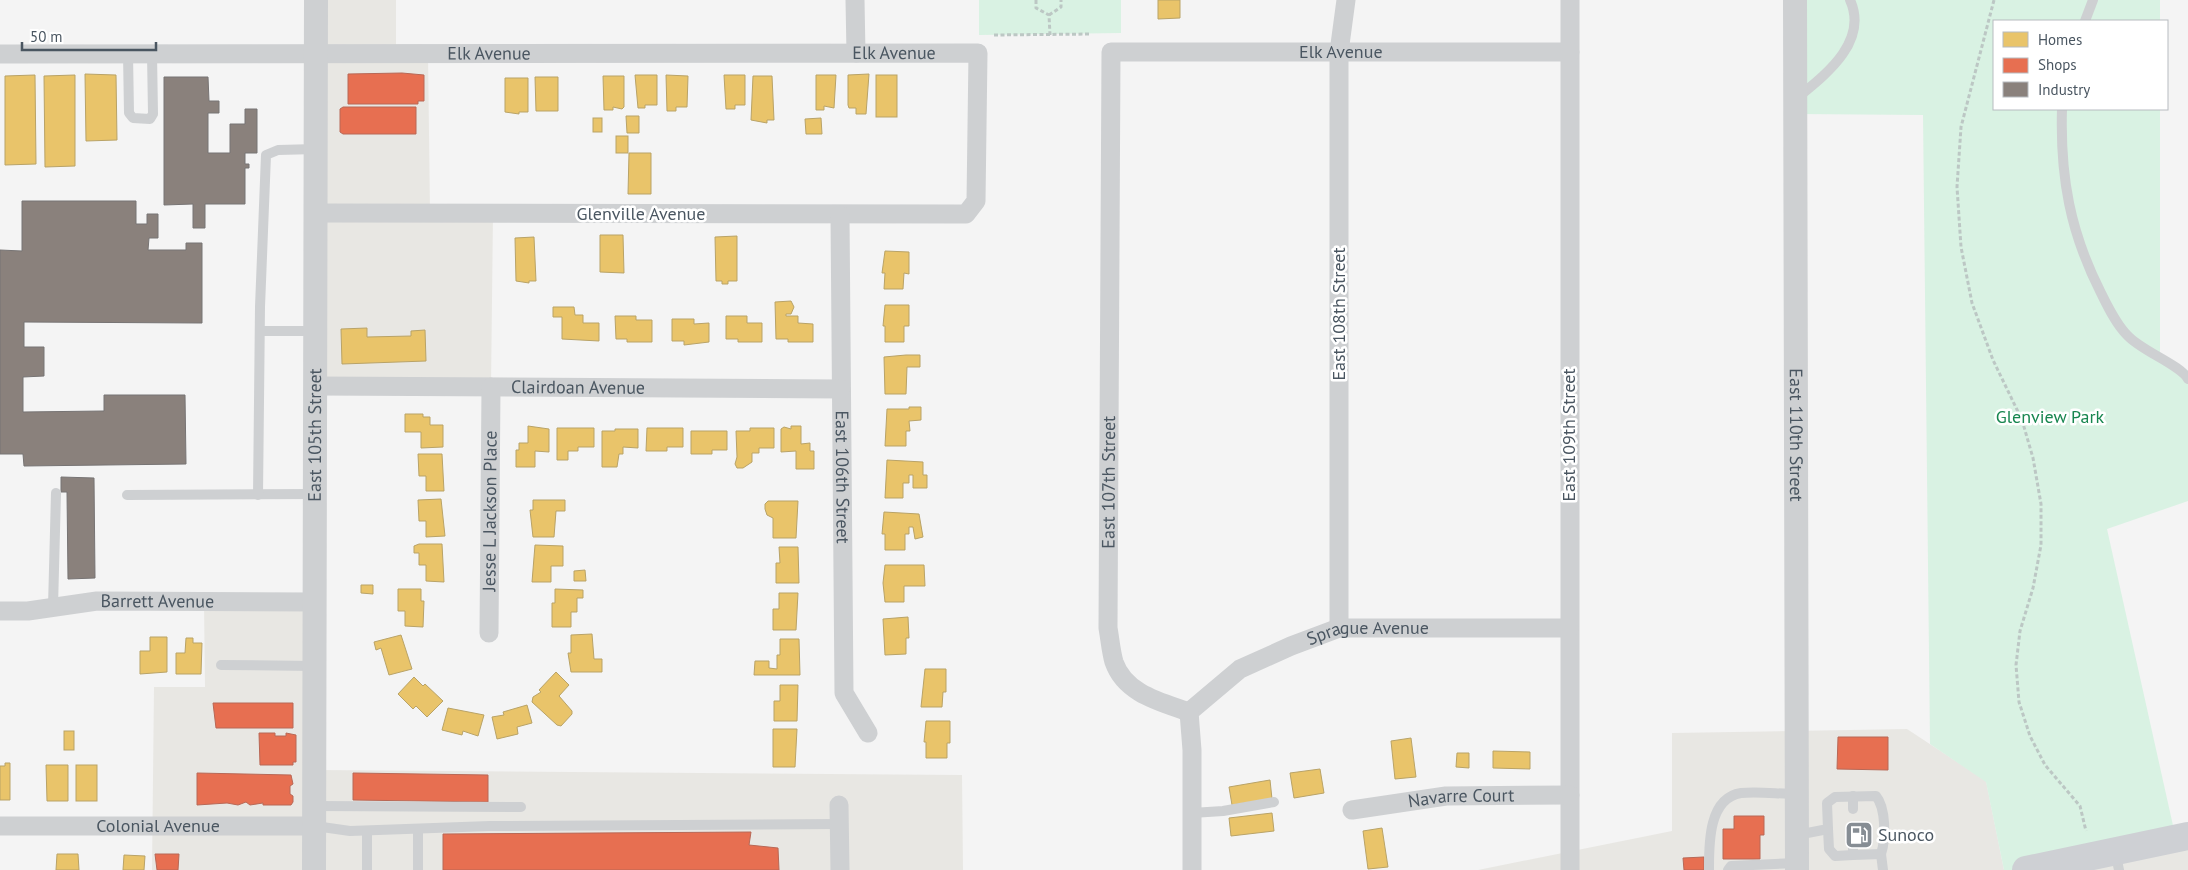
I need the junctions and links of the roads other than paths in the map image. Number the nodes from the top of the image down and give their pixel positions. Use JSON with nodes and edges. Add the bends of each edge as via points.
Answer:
{"nodes":[{"id":1,"x":316,"y":0,"type":"edge"},
{"id":2,"x":855,"y":0,"type":"edge"},
{"id":3,"x":1346,"y":0,"type":"edge"},
{"id":4,"x":1570,"y":0,"type":"edge"},
{"id":5,"x":1795,"y":0,"type":"edge"},
{"id":6,"x":1850,"y":0,"type":"edge"},
{"id":7,"x":2093,"y":0,"type":"edge"},
{"id":8,"x":2085,"y":20,"type":"edge"},
{"id":9,"x":1111,"y":52,"type":"joint"},
{"id":10,"x":1338,"y":52,"type":"junction"},
{"id":11,"x":1570,"y":52,"type":"junction"},
{"id":12,"x":316,"y":53,"type":"junction"},
{"id":13,"x":856,"y":53,"type":"junction"},
{"id":14,"x":0,"y":54,"type":"edge"},
{"id":15,"x":128,"y":54,"type":"junction"},
{"id":16,"x":152,"y":54,"type":"junction"},
{"id":17,"x":1796,"y":99,"type":"junction"},
{"id":18,"x":2062,"y":110,"type":"edge"},
{"id":19,"x":316,"y":149,"type":"junction"},
{"id":20,"x":316,"y":213,"type":"junction"},
{"id":21,"x":966,"y":214,"type":"joint"},
{"id":22,"x":840,"y":215,"type":"junction"},
{"id":23,"x":260,"y":331,"type":"junction"},
{"id":24,"x":316,"y":331,"type":"junction"},
{"id":25,"x":2188,"y":379,"type":"edge"},
{"id":26,"x":316,"y":386,"type":"junction"},
{"id":27,"x":492,"y":387,"type":"junction"},
{"id":28,"x":841,"y":389,"type":"junction"},
{"id":29,"x":56,"y":493,"type":"dead end"},
{"id":30,"x":316,"y":494,"type":"junction"},
{"id":31,"x":127,"y":495,"type":"dead end"},
{"id":32,"x":258,"y":495,"type":"junction"},
{"id":33,"x":315,"y":602,"type":"junction"},
{"id":34,"x":54,"y":607,"type":"junction"},
{"id":35,"x":0,"y":611,"type":"edge"},
{"id":36,"x":1338,"y":628,"type":"junction"},
{"id":37,"x":1569,"y":628,"type":"junction"},
{"id":38,"x":489,"y":633,"type":"dead end"},
{"id":39,"x":221,"y":665,"type":"dead end"},
{"id":40,"x":315,"y":666,"type":"junction"},
{"id":41,"x":1188,"y":712,"type":"junction"},
{"id":42,"x":868,"y":733,"type":"dead end"},
{"id":43,"x":1796,"y":794,"type":"junction"},
{"id":44,"x":1570,"y":795,"type":"junction"},
{"id":45,"x":1853,"y":796,"type":"junction"},
{"id":46,"x":1274,"y":802,"type":"dead end"},
{"id":47,"x":521,"y":807,"type":"dead end"},
{"id":48,"x":1853,"y":809,"type":"dead end"},
{"id":49,"x":1352,"y":810,"type":"dead end"},
{"id":50,"x":1192,"y":812,"type":"junction"},
{"id":51,"x":839,"y":814,"type":"joint"},
{"id":52,"x":315,"y":816,"type":"junction"},
{"id":53,"x":0,"y":826,"type":"edge"},
{"id":54,"x":418,"y":829,"type":"junction"},
{"id":55,"x":1828,"y":830,"type":"junction"},
{"id":56,"x":367,"y":831,"type":"junction"},
{"id":57,"x":1796,"y":835,"type":"junction"},
{"id":58,"x":2188,"y":836,"type":"edge"},
{"id":59,"x":1881,"y":854,"type":"junction"},
{"id":60,"x":2117,"y":860,"type":"edge"},
{"id":61,"x":1797,"y":866,"type":"edge"},
{"id":62,"x":314,"y":870,"type":"edge"},
{"id":63,"x":367,"y":870,"type":"edge"},
{"id":64,"x":418,"y":870,"type":"edge"},
{"id":65,"x":840,"y":870,"type":"edge"},
{"id":66,"x":1192,"y":870,"type":"edge"},
{"id":67,"x":1570,"y":870,"type":"edge"},
{"id":68,"x":1709,"y":870,"type":"edge"},
{"id":69,"x":1728,"y":870,"type":"edge"},
{"id":70,"x":1883,"y":870,"type":"edge"},
{"id":71,"x":2026,"y":870,"type":"edge"}],
"edges":[{"from":1,"to":12,"type":"street","name":"East 105th Street"},
{"from":2,"to":13,"type":"street"},
{"from":3,"to":10,"type":"street","name":"East 108th Street"},
{"from":4,"to":11,"type":"street","name":"East 109th Street"},
{"from":5,"to":17,"type":"street","name":"East 110th Street"},
{"from":6,"to":17,"type":"lane","via":[[1855,18],[1853,36],[1829,73]]},
{"from":7,"to":8,"type":"lane"},
{"from":9,"to":10,"type":"street","name":"Elk Avenue"},
{"from":9,"to":41,"type":"street","name":"East 107th Street","via":[[1108,628],[1115,664],[1131,687],[1153,700]]},
{"from":10,"to":11,"type":"street","name":"Elk Avenue"},
{"from":10,"to":36,"type":"street","name":"East 108th Street"},
{"from":11,"to":37,"type":"street","name":"East 109th Street"},
{"from":12,"to":13,"type":"street","name":"Elk Avenue"},
{"from":12,"to":16,"type":"street","name":"Elk Avenue"},
{"from":12,"to":19,"type":"street","name":"East 105th Street"},
{"from":13,"to":21,"type":"street","name":"Elk Avenue","via":[[978,53],[976,201]]},
{"from":14,"to":15,"type":"street","name":"Elk Avenue"},
{"from":15,"to":16,"type":"street","name":"Elk Avenue"},
{"from":15,"to":16,"type":"lane","via":[[129,113],[133,118],[150,119]]},
{"from":17,"to":43,"type":"street","name":"East 110th Street"},
{"from":18,"to":25,"type":"lane","via":[[2068,206],[2087,267],[2127,336],[2184,372]]},
{"from":19,"to":20,"type":"street","name":"East 105th Street"},
{"from":19,"to":23,"type":"lane","via":[[278,150],[266,155]]},
{"from":20,"to":22,"type":"street","name":"Glenville Avenue"},
{"from":20,"to":24,"type":"street","name":"East 105th Street"},
{"from":21,"to":22,"type":"street","name":"Glenville Avenue"},
{"from":22,"to":28,"type":"street","name":"East 106th Street"},
{"from":23,"to":24,"type":"lane"},
{"from":23,"to":32,"type":"lane"},
{"from":24,"to":26,"type":"street","name":"East 105th Street"},
{"from":26,"to":27,"type":"street","name":"Clairdoan Avenue"},
{"from":26,"to":30,"type":"street","name":"East 105th Street"},
{"from":27,"to":28,"type":"street","name":"Clairdoan Avenue"},
{"from":27,"to":38,"type":"street","name":"Jesse L Jackson Place"},
{"from":28,"to":42,"type":"street","name":"East 106th Street","via":[[844,694]]},
{"from":29,"to":34,"type":"lane"},
{"from":30,"to":32,"type":"lane"},
{"from":30,"to":33,"type":"street","name":"East 105th Street"},
{"from":31,"to":32,"type":"lane"},
{"from":33,"to":34,"type":"street","name":"Barrett Avenue","via":[[97,601]]},
{"from":33,"to":40,"type":"street","name":"East 105th Street"},
{"from":34,"to":35,"type":"street","name":"Barrett Avenue"},
{"from":36,"to":37,"type":"street","name":"Sprague Avenue"},
{"from":36,"to":41,"type":"street","name":"Sprague Avenue","via":[[1240,669]]},
{"from":37,"to":44,"type":"street","name":"East 109th Street"},
{"from":39,"to":40,"type":"lane"},
{"from":40,"to":52,"type":"street","name":"East 105th Street"},
{"from":41,"to":50,"type":"street"},
{"from":43,"to":57,"type":"street","name":"East 110th Street"},
{"from":43,"to":68,"type":"lane","via":[[1740,793],[1726,799],[1711,828]]},
{"from":44,"to":49,"type":"street","name":"Navarre Court","via":[[1446,796]]},
{"from":44,"to":67,"type":"street","name":"East 109th Street"},
{"from":45,"to":48,"type":"lane"},
{"from":45,"to":55,"type":"lane","via":[[1835,796],[1828,803]]},
{"from":45,"to":59,"type":"lane","via":[[1876,796],[1882,803],[1884,846]]},
{"from":46,"to":50,"type":"lane","via":[[1223,811]]},
{"from":47,"to":52,"type":"lane"},
{"from":50,"to":66,"type":"street"},
{"from":51,"to":54,"type":"lane"},
{"from":51,"to":65,"type":"street"},
{"from":52,"to":53,"type":"street","name":"Colonial Avenue"},
{"from":52,"to":56,"type":"lane","via":[[350,831]]},
{"from":52,"to":62,"type":"street","name":"East 105th Street"},
{"from":54,"to":56,"type":"lane"},
{"from":54,"to":64,"type":"lane"},
{"from":55,"to":57,"type":"lane"},
{"from":55,"to":59,"type":"lane","via":[[1829,849],[1835,856],[1853,851]]},
{"from":56,"to":63,"type":"lane"},
{"from":57,"to":61,"type":"street","name":"East 110th Street"},
{"from":58,"to":60,"type":"main road"},
{"from":59,"to":70,"type":"lane"},
{"from":60,"to":71,"type":"main road"},
{"from":61,"to":69,"type":"lane","via":[[1754,863],[1731,866]]}]}
